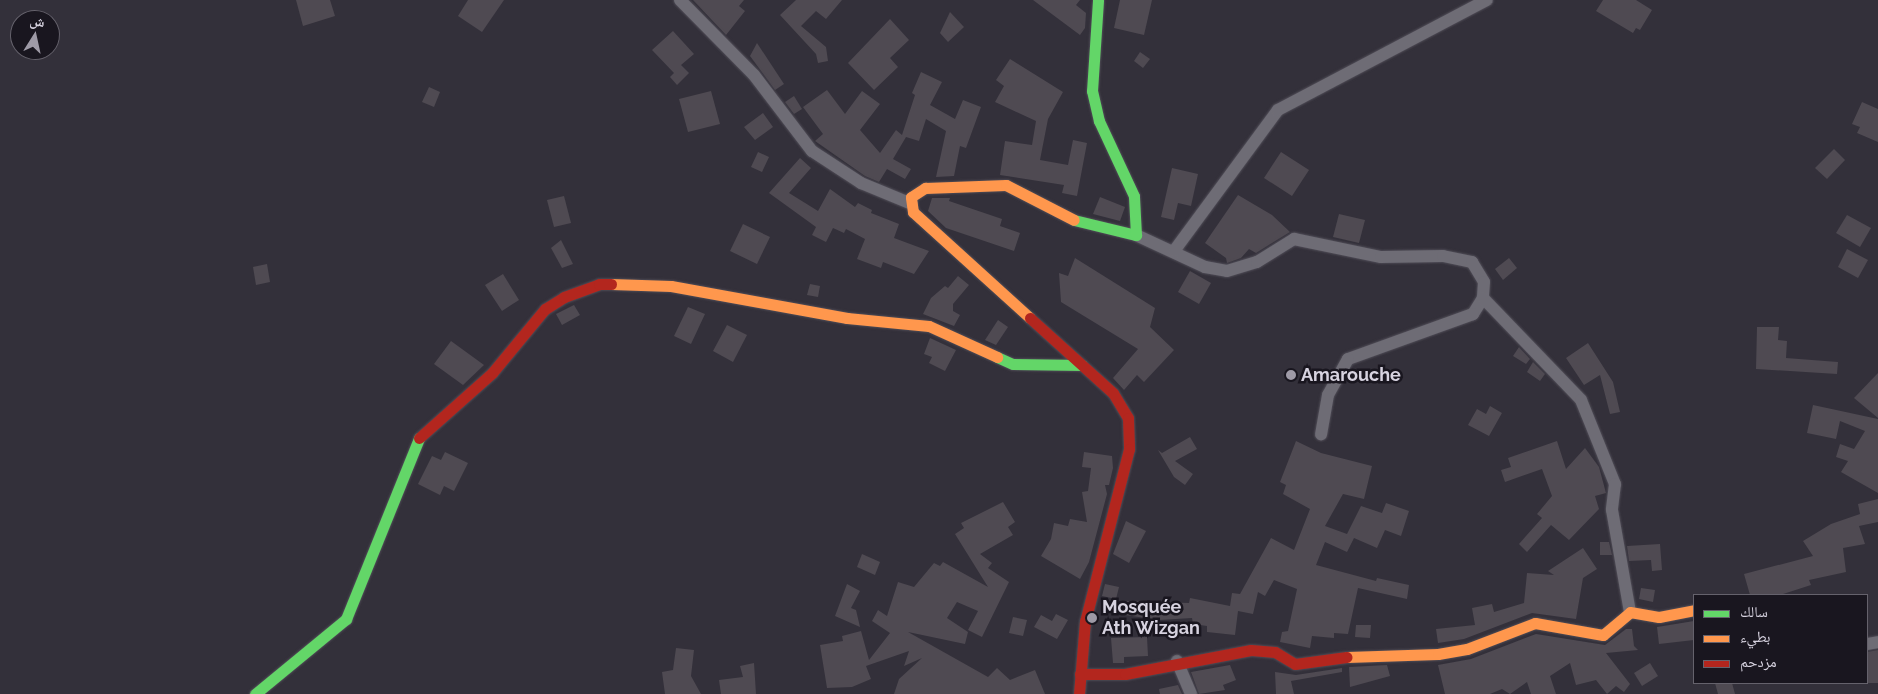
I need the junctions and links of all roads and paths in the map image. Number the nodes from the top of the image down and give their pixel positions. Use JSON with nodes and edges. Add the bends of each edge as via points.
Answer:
{"nodes":[{"id":1,"x":680,"y":0,"type":"edge"},
{"id":2,"x":1098,"y":0,"type":"edge"},
{"id":3,"x":1486,"y":0,"type":"edge"},
{"id":4,"x":912,"y":204,"type":"junction"},
{"id":5,"x":1136,"y":235,"type":"junction"},
{"id":6,"x":1174,"y":252,"type":"junction"},
{"id":7,"x":1483,"y":298,"type":"junction"},
{"id":8,"x":1082,"y":365,"type":"junction"},
{"id":9,"x":1321,"y":434,"type":"dead end"},
{"id":10,"x":1693,"y":610,"type":"edge"},
{"id":11,"x":1630,"y":612,"type":"junction"},
{"id":12,"x":1177,"y":661,"type":"junction"},
{"id":13,"x":1080,"y":674,"type":"junction"},
{"id":14,"x":255,"y":694,"type":"edge"},
{"id":15,"x":1079,"y":694,"type":"edge"},
{"id":16,"x":1191,"y":694,"type":"edge"}],
"edges":[{"from":1,"to":4,"type":"street","via":[[754,75],[812,151],[861,183]]},
{"from":2,"to":5,"type":"street","via":[[1092,91],[1099,121],[1134,196]]},
{"from":3,"to":6,"type":"street","via":[[1278,110]]},
{"from":4,"to":5,"type":"street","via":[[911,197],[925,188],[1006,185],[1081,223]]},
{"from":4,"to":8,"type":"street","via":[[913,212],[936,235]]},
{"from":5,"to":6,"type":"street"},
{"from":6,"to":7,"type":"street","via":[[1205,267],[1227,270],[1257,262],[1294,239],[1382,257],[1458,258],[1472,262],[1479,270],[1484,282]]},
{"from":7,"to":9,"type":"street","via":[[1473,314],[1348,359],[1328,395]]},
{"from":7,"to":11,"type":"street","via":[[1581,400],[1615,484],[1612,510]]},
{"from":8,"to":13,"type":"street","via":[[1122,403],[1130,438],[1085,622]]},
{"from":8,"to":14,"type":"street","via":[[1013,364],[929,326],[847,318],[671,286],[599,284],[564,297],[545,309],[492,373],[417,440],[346,619]]},
{"from":10,"to":11,"type":"street","via":[[1659,617]]},
{"from":11,"to":12,"type":"street","via":[[1603,635],[1535,623],[1467,649],[1438,654],[1368,654],[1296,664],[1275,652],[1251,650]]},
{"from":12,"to":13,"type":"street","via":[[1125,674]]},
{"from":12,"to":16,"type":"street"},
{"from":13,"to":15,"type":"street"}]}
